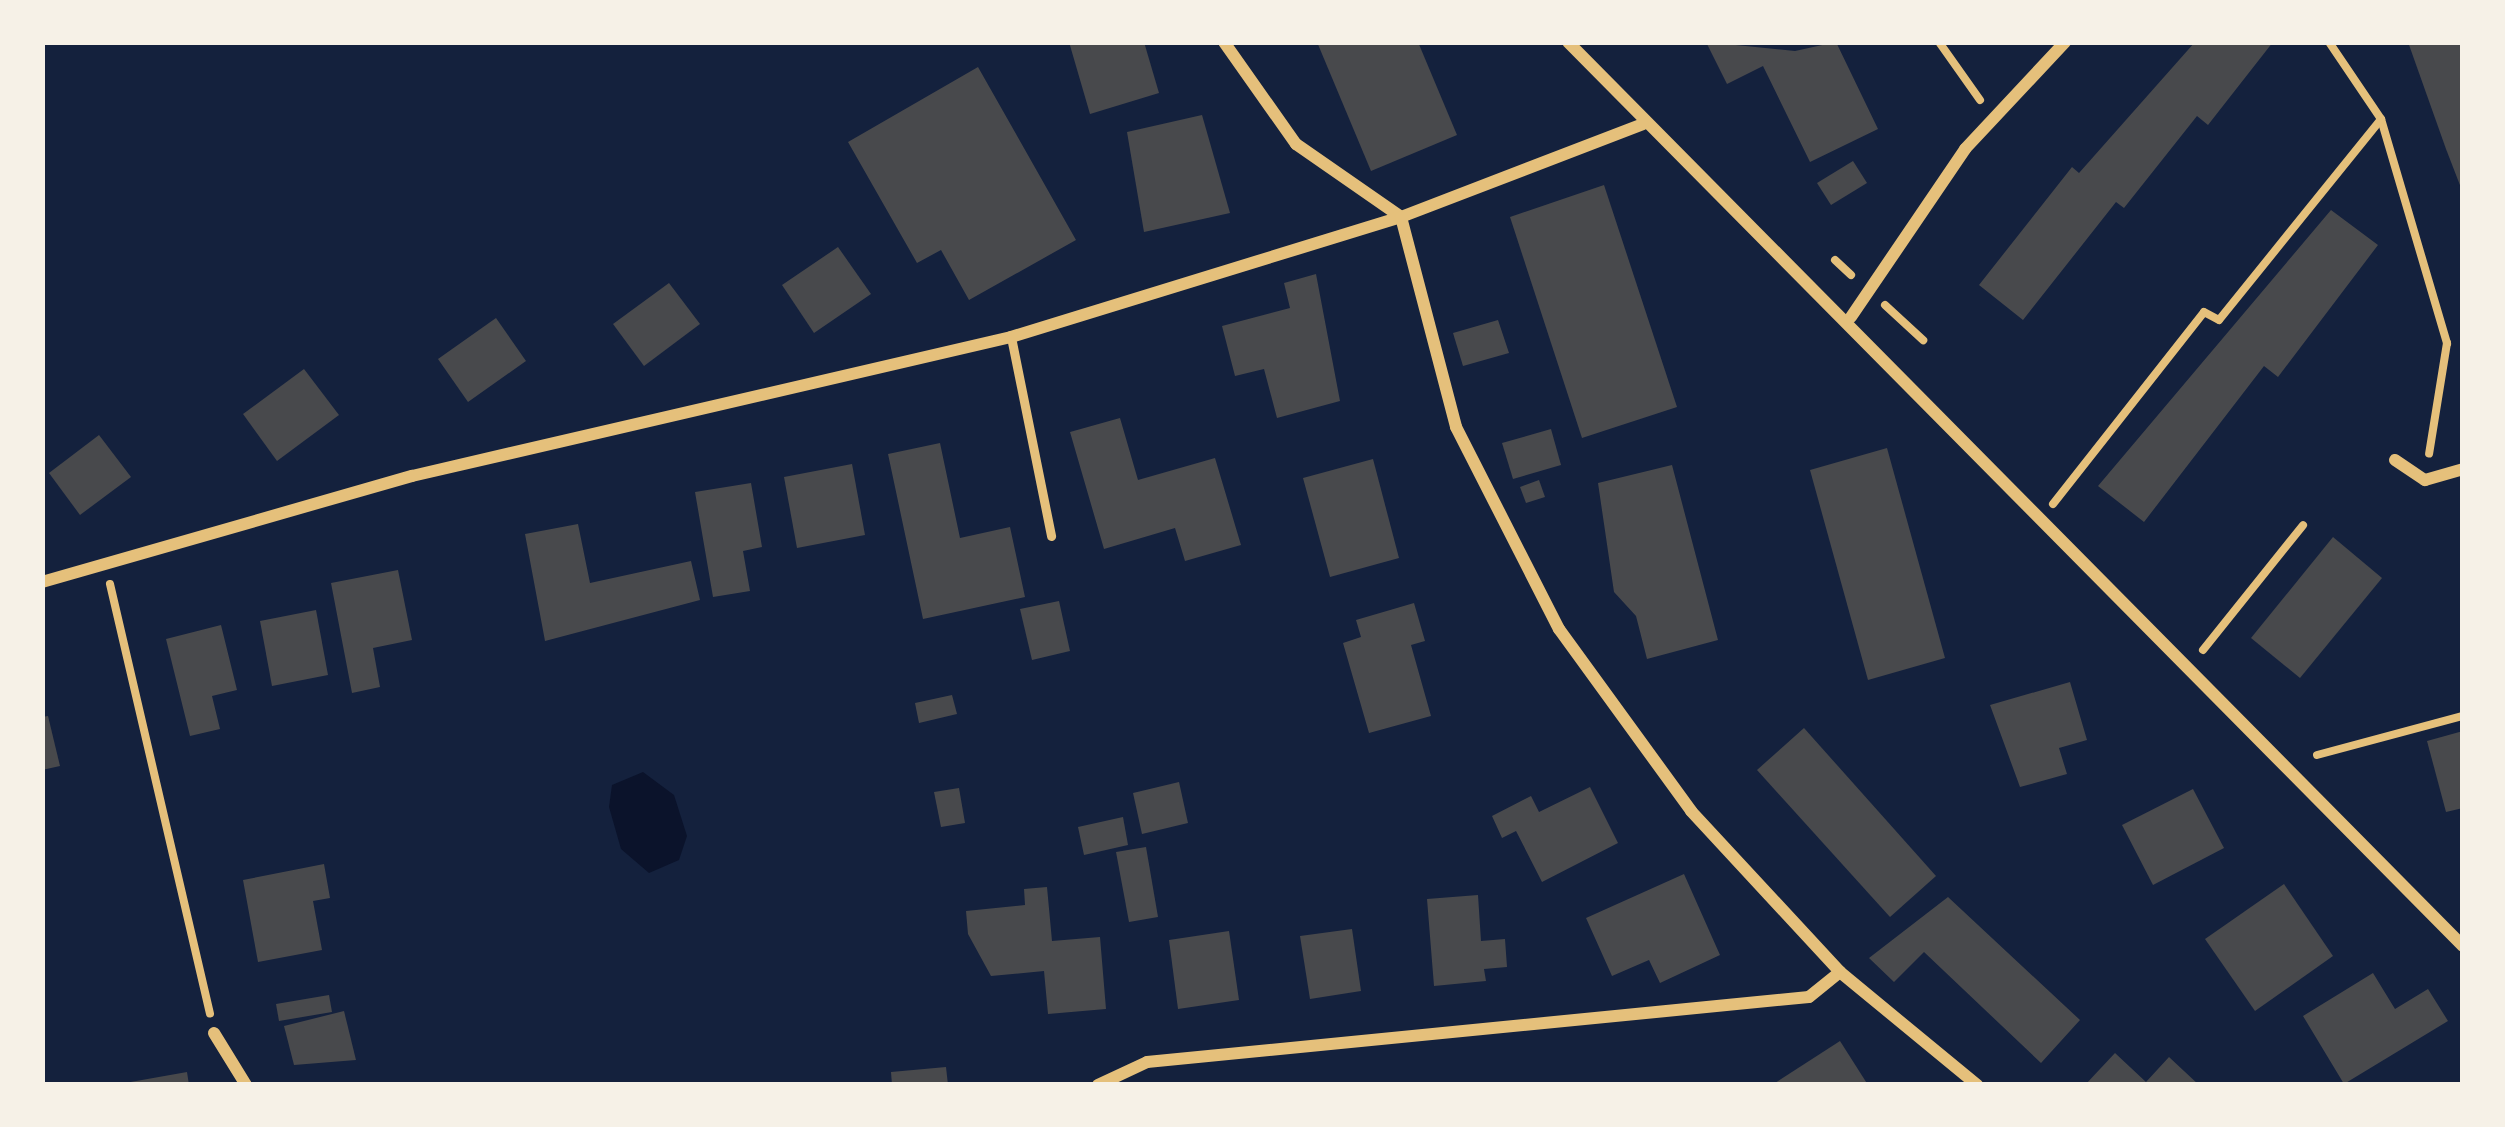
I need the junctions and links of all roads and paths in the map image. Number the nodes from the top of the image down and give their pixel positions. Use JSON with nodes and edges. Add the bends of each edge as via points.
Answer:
{"nodes":[{"id":1,"x":1224,"y":42,"type":"edge"},
{"id":2,"x":1568,"y":42,"type":"edge"},
{"id":3,"x":1939,"y":42,"type":"edge"},
{"id":4,"x":2065,"y":42,"type":"edge"},
{"id":5,"x":2329,"y":42,"type":"edge"},
{"id":6,"x":1994,"y":114,"type":"junction"},
{"id":7,"x":2381,"y":119,"type":"junction"},
{"id":8,"x":1643,"y":124,"type":"junction"},
{"id":9,"x":1401,"y":217,"type":"junction"},
{"id":10,"x":1851,"y":317,"type":"junction"},
{"id":11,"x":1011,"y":337,"type":"junction"},
{"id":12,"x":2395,"y":460,"type":"dead end"},
{"id":13,"x":2463,"y":470,"type":"edge"},
{"id":14,"x":2425,"y":480,"type":"junction"},
{"id":15,"x":2040,"y":521,"type":"junction"},
{"id":16,"x":2303,"y":525,"type":"dead end"},
{"id":17,"x":1051,"y":536,"type":"dead end"},
{"id":18,"x":105,"y":564,"type":"junction"},
{"id":19,"x":42,"y":583,"type":"edge"},
{"id":20,"x":2188,"y":669,"type":"junction"},
{"id":21,"x":2463,"y":716,"type":"edge"},
{"id":22,"x":2317,"y":755,"type":"dead end"},
{"id":23,"x":2463,"y":946,"type":"edge"},
{"id":24,"x":1840,"y":972,"type":"junction"},
{"id":25,"x":214,"y":1033,"type":"joint"},
{"id":26,"x":246,"y":1085,"type":"edge"},
{"id":27,"x":1098,"y":1085,"type":"edge"},
{"id":28,"x":1977,"y":1085,"type":"edge"}],
"edges":[{"from":1,"to":9,"type":"street","via":[[1296,143]]},
{"from":2,"to":8,"type":"street"},
{"from":3,"to":6,"type":"path"},
{"from":4,"to":6,"type":"street"},
{"from":5,"to":7,"type":"path"},
{"from":6,"to":10,"type":"street"},
{"from":7,"to":14,"type":"path","via":[[2447,343]]},
{"from":7,"to":15,"type":"path","via":[[2219,320],[2204,312]]},
{"from":8,"to":9,"type":"street"},
{"from":8,"to":10,"type":"street"},
{"from":9,"to":11,"type":"street"},
{"from":9,"to":24,"type":"street","via":[[1456,427],[1559,629],[1691,811]]},
{"from":10,"to":15,"type":"street"},
{"from":11,"to":17,"type":"lane"},
{"from":11,"to":18,"type":"street","via":[[412,476]]},
{"from":12,"to":14,"type":"street"},
{"from":13,"to":14,"type":"street"},
{"from":15,"to":20,"type":"street"},
{"from":16,"to":20,"type":"path"},
{"from":18,"to":19,"type":"street"},
{"from":18,"to":25,"type":"path"},
{"from":20,"to":23,"type":"street"},
{"from":21,"to":22,"type":"path"},
{"from":24,"to":27,"type":"street","via":[[1809,997],[1147,1062]]},
{"from":24,"to":28,"type":"street"},
{"from":25,"to":26,"type":"street"}]}
